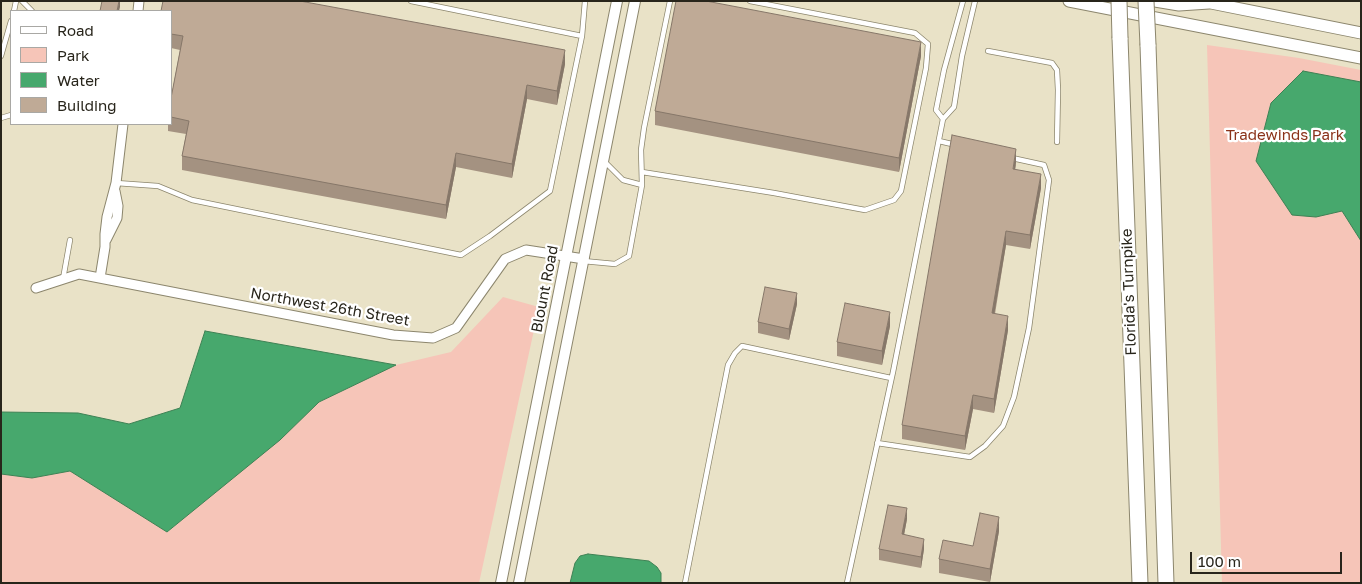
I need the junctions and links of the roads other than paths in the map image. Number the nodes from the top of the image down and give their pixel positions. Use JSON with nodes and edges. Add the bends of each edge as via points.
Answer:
{"nodes":[{"id":1,"x":22,"y":1,"type":"edge"},
{"id":2,"x":411,"y":1,"type":"edge"},
{"id":3,"x":586,"y":1,"type":"edge"},
{"id":4,"x":617,"y":1,"type":"edge"},
{"id":5,"x":635,"y":1,"type":"edge"},
{"id":6,"x":670,"y":1,"type":"edge"},
{"id":7,"x":750,"y":1,"type":"edge"},
{"id":8,"x":963,"y":1,"type":"edge"},
{"id":9,"x":975,"y":1,"type":"edge"},
{"id":10,"x":1069,"y":1,"type":"edge"},
{"id":11,"x":1119,"y":1,"type":"edge"},
{"id":12,"x":1146,"y":1,"type":"edge"},
{"id":13,"x":1155,"y":1,"type":"edge"},
{"id":14,"x":1208,"y":2,"type":"edge"},
{"id":15,"x":779,"y":4,"type":"edge"},
{"id":16,"x":31,"y":10,"type":"edge"},
{"id":17,"x":10,"y":24,"type":"edge"},
{"id":18,"x":1361,"y":33,"type":"edge"},
{"id":19,"x":582,"y":36,"type":"junction"},
{"id":20,"x":988,"y":51,"type":"dead end"},
{"id":21,"x":1,"y":56,"type":"edge"},
{"id":22,"x":1361,"y":58,"type":"edge"},
{"id":23,"x":943,"y":119,"type":"junction"},
{"id":24,"x":123,"y":125,"type":"edge"},
{"id":25,"x":939,"y":140,"type":"junction"},
{"id":26,"x":1057,"y":142,"type":"dead end"},
{"id":27,"x":958,"y":145,"type":"edge"},
{"id":28,"x":1005,"y":156,"type":"edge"},
{"id":29,"x":604,"y":160,"type":"junction"},
{"id":30,"x":642,"y":172,"type":"junction"},
{"id":31,"x":115,"y":185,"type":"junction"},
{"id":32,"x":642,"y":186,"type":"junction"},
{"id":33,"x":70,"y":240,"type":"dead end"},
{"id":34,"x":566,"y":256,"type":"junction"},
{"id":35,"x":584,"y":260,"type":"junction"},
{"id":36,"x":100,"y":278,"type":"junction"},
{"id":37,"x":63,"y":279,"type":"junction"},
{"id":38,"x":36,"y":288,"type":"dead end"},
{"id":39,"x":891,"y":378,"type":"junction"},
{"id":40,"x":877,"y":443,"type":"junction"},
{"id":41,"x":501,"y":583,"type":"edge"},
{"id":42,"x":519,"y":583,"type":"edge"},
{"id":43,"x":685,"y":583,"type":"edge"},
{"id":44,"x":847,"y":583,"type":"edge"},
{"id":45,"x":1140,"y":583,"type":"edge"},
{"id":46,"x":1166,"y":583,"type":"edge"}],
"edges":[{"from":1,"to":16,"type":"lane"},
{"from":2,"to":19,"type":"lane"},
{"from":3,"to":19,"type":"lane"},
{"from":4,"to":34,"type":"street","name":"Blount Road"},
{"from":5,"to":29,"type":"street"},
{"from":6,"to":30,"type":"lane","via":[[644,128]]},
{"from":7,"to":15,"type":"lane"},
{"from":8,"to":23,"type":"lane","via":[[936,110]]},
{"from":9,"to":23,"type":"lane","via":[[954,107]]},
{"from":10,"to":22,"type":"main road"},
{"from":11,"to":45,"type":"highway","name":"Florida's Turnpike","bridge":true},
{"from":12,"to":46,"type":"highway","name":"Florida's Turnpike","bridge":true},
{"from":13,"to":14,"type":"main road","via":[[1179,6]]},
{"from":14,"to":18,"type":"main road"},
{"from":15,"to":30,"type":"lane","via":[[915,33],[928,44],[901,191],[894,200],[865,210]]},
{"from":17,"to":21,"type":"lane"},
{"from":19,"to":31,"type":"lane","via":[[550,191],[461,255],[192,200],[158,186]]},
{"from":20,"to":26,"type":"lane","via":[[1052,63],[1058,90]]},
{"from":23,"to":25,"type":"lane"},
{"from":24,"to":31,"type":"street"},
{"from":25,"to":27,"type":"lane"},
{"from":25,"to":39,"type":"lane"},
{"from":28,"to":40,"type":"lane","via":[[1044,165],[1049,180],[1029,328],[1014,398],[1003,426],[970,457]]},
{"from":29,"to":32,"type":"lane","via":[[622,180]]},
{"from":29,"to":35,"type":"street"},
{"from":30,"to":32,"type":"lane"},
{"from":31,"to":36,"type":"street","via":[[117,218],[105,243]]},
{"from":32,"to":35,"type":"lane","via":[[629,256],[615,264]]},
{"from":33,"to":37,"type":"lane"},
{"from":34,"to":35,"type":"street","name":"Northwest 26th Street"},
{"from":34,"to":36,"type":"street","name":"Northwest 26th Street","via":[[526,250],[505,259],[456,328],[434,338],[393,335]]},
{"from":34,"to":41,"type":"street","name":"Blount Road"},
{"from":35,"to":42,"type":"street"},
{"from":36,"to":37,"type":"street","name":"Northwest 26th Street","via":[[79,274]]},
{"from":37,"to":38,"type":"street","name":"Northwest 26th Street"},
{"from":39,"to":40,"type":"lane"},
{"from":39,"to":43,"type":"lane","via":[[742,346],[728,365]]},
{"from":40,"to":44,"type":"lane"}]}
